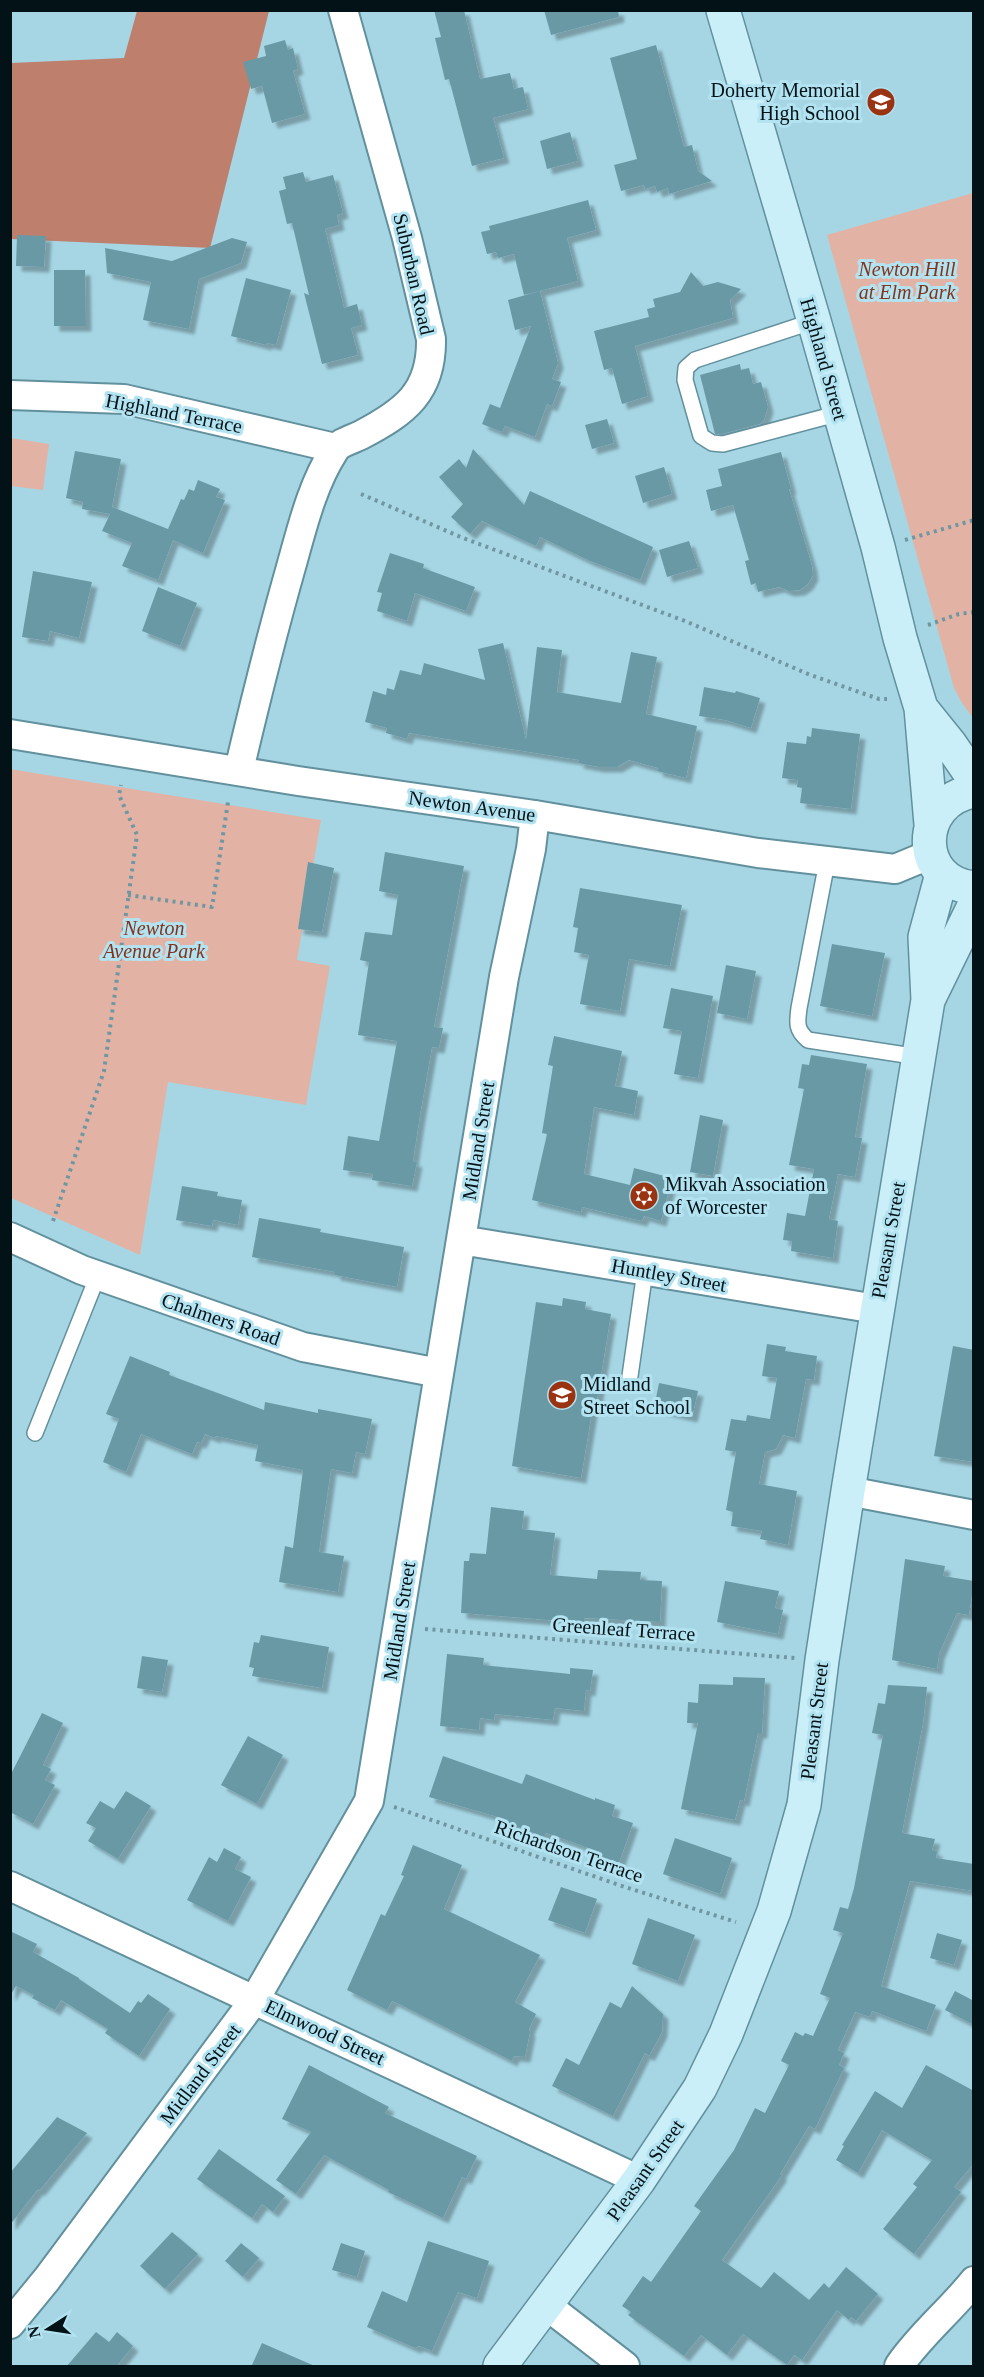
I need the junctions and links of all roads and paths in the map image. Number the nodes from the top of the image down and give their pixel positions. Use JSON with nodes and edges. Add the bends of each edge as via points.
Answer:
{"nodes":[{"id":1,"x":342,"y":10,"type":"edge"},
{"id":2,"x":723,"y":10,"type":"edge"},
{"id":3,"x":814,"y":321,"type":"junction"},
{"id":4,"x":10,"y":395,"type":"edge"},
{"id":5,"x":840,"y":413,"type":"junction"},
{"id":6,"x":335,"y":448,"type":"junction"},
{"id":7,"x":362,"y":494,"type":"dead end"},
{"id":8,"x":974,"y":520,"type":"edge"},
{"id":9,"x":902,"y":541,"type":"dead end"},
{"id":10,"x":974,"y":612,"type":"edge"},
{"id":11,"x":927,"y":625,"type":"dead end"},
{"id":12,"x":886,"y":699,"type":"dead end"},
{"id":13,"x":921,"y":708,"type":"junction"},
{"id":14,"x":10,"y":734,"type":"edge"},
{"id":15,"x":239,"y":770,"type":"junction"},
{"id":16,"x":974,"y":779,"type":"edge"},
{"id":17,"x":121,"y":785,"type":"dead end"},
{"id":18,"x":974,"y":791,"type":"edge"},
{"id":19,"x":228,"y":802,"type":"dead end"},
{"id":20,"x":535,"y":815,"type":"junction"},
{"id":21,"x":935,"y":850,"type":"junction"},
{"id":22,"x":827,"y":862,"type":"junction"},
{"id":23,"x":974,"y":888,"type":"edge"},
{"id":24,"x":128,"y":895,"type":"junction"},
{"id":25,"x":974,"y":906,"type":"edge"},
{"id":26,"x":928,"y":1000,"type":"junction"},
{"id":27,"x":919,"y":1057,"type":"junction"},
{"id":28,"x":53,"y":1221,"type":"dead end"},
{"id":29,"x":10,"y":1238,"type":"edge"},
{"id":30,"x":461,"y":1240,"type":"junction"},
{"id":31,"x":645,"y":1271,"type":"junction"},
{"id":32,"x":98,"y":1275,"type":"junction"},
{"id":33,"x":876,"y":1309,"type":"junction"},
{"id":34,"x":439,"y":1373,"type":"junction"},
{"id":35,"x":630,"y":1376,"type":"dead end"},
{"id":36,"x":35,"y":1433,"type":"dead end"},
{"id":37,"x":848,"y":1491,"type":"junction"},
{"id":38,"x":974,"y":1515,"type":"edge"},
{"id":39,"x":425,"y":1629,"type":"dead end"},
{"id":40,"x":822,"y":1660,"type":"junction"},
{"id":41,"x":394,"y":1807,"type":"dead end"},
{"id":42,"x":10,"y":1886,"type":"edge"},
{"id":43,"x":736,"y":1922,"type":"dead end"},
{"id":44,"x":255,"y":1999,"type":"junction"},
{"id":45,"x":639,"y":2180,"type":"junction"},
{"id":46,"x":974,"y":2282,"type":"edge"},
{"id":47,"x":546,"y":2305,"type":"junction"},
{"id":48,"x":10,"y":2324,"type":"edge"},
{"id":49,"x":500,"y":2367,"type":"edge"},
{"id":50,"x":625,"y":2367,"type":"edge"},
{"id":51,"x":899,"y":2367,"type":"edge"}],
"edges":[{"from":1,"to":6,"type":"street","name":"Suburban Road","via":[[407,238],[431,339],[431,356],[422,387],[414,399],[367,432]]},
{"from":2,"to":3,"type":"main road","name":"Highland Street"},
{"from":3,"to":5,"type":"main road","name":"Highland Street"},
{"from":3,"to":5,"type":"lane","via":[[695,360],[686,368],[691,403],[701,436],[723,444]]},
{"from":4,"to":6,"type":"street","name":"Highland Terrace","via":[[124,399]]},
{"from":5,"to":13,"type":"main road","name":"Highland Street"},
{"from":6,"to":15,"type":"street","via":[[305,517]]},
{"from":7,"to":12,"type":"path","via":[[463,538],[685,621],[808,674]]},
{"from":8,"to":9,"type":"path"},
{"from":10,"to":11,"type":"path"},
{"from":13,"to":16,"type":"main road","name":"Highland Street"},
{"from":13,"to":21,"type":"main road","name":"Highland Street"},
{"from":14,"to":15,"type":"street","name":"Newton Avenue"},
{"from":15,"to":20,"type":"street","name":"Newton Avenue"},
{"from":17,"to":24,"type":"path","via":[[119,795],[137,835]]},
{"from":18,"to":21,"type":"main road","via":[[960,794],[942,806]]},
{"from":19,"to":24,"type":"path","via":[[212,907]]},
{"from":20,"to":22,"type":"street","name":"Newton Avenue"},
{"from":20,"to":30,"type":"street","name":"Midland Street"},
{"from":21,"to":22,"type":"street","name":"Newton Avenue","via":[[895,868]]},
{"from":21,"to":23,"type":"main road","via":[[953,883]]},
{"from":21,"to":26,"type":"main road","name":"Pleasant Street","via":[[925,937]]},
{"from":22,"to":27,"type":"lane","via":[[799,1008],[799,1032],[808,1040]]},
{"from":24,"to":28,"type":"path","via":[[104,1071]]},
{"from":25,"to":26,"type":"main road","name":"Pleasant Street"},
{"from":26,"to":27,"type":"main road","name":"Pleasant Street"},
{"from":27,"to":33,"type":"main road","name":"Pleasant Street"},
{"from":29,"to":32,"type":"street","name":"Chalmers Road"},
{"from":30,"to":31,"type":"street","name":"Huntley Street"},
{"from":30,"to":34,"type":"street","name":"Midland Street"},
{"from":31,"to":33,"type":"street","name":"Huntley Street"},
{"from":31,"to":35,"type":"lane"},
{"from":32,"to":34,"type":"street","name":"Chalmers Road","via":[[303,1347]]},
{"from":32,"to":36,"type":"lane"},
{"from":33,"to":37,"type":"main road","name":"Pleasant Street"},
{"from":34,"to":44,"type":"street","name":"Midland Street","via":[[369,1801]]},
{"from":37,"to":38,"type":"street"},
{"from":37,"to":40,"type":"main road","name":"Pleasant Street"},
{"from":39,"to":40,"type":"path","name":"Greenleaf Terrace"},
{"from":40,"to":45,"type":"main road","name":"Pleasant Street","via":[[804,1805],[774,1911],[714,2062]]},
{"from":41,"to":43,"type":"path","name":"Richardson Terrace"},
{"from":42,"to":44,"type":"street","name":"Elmwood Street"},
{"from":44,"to":45,"type":"street","name":"Elmwood Street"},
{"from":44,"to":48,"type":"street","name":"Midland Street"},
{"from":45,"to":47,"type":"main road","name":"Pleasant Street"},
{"from":46,"to":51,"type":"street"},
{"from":47,"to":49,"type":"main road","name":"Pleasant Street"},
{"from":47,"to":50,"type":"street"}]}
